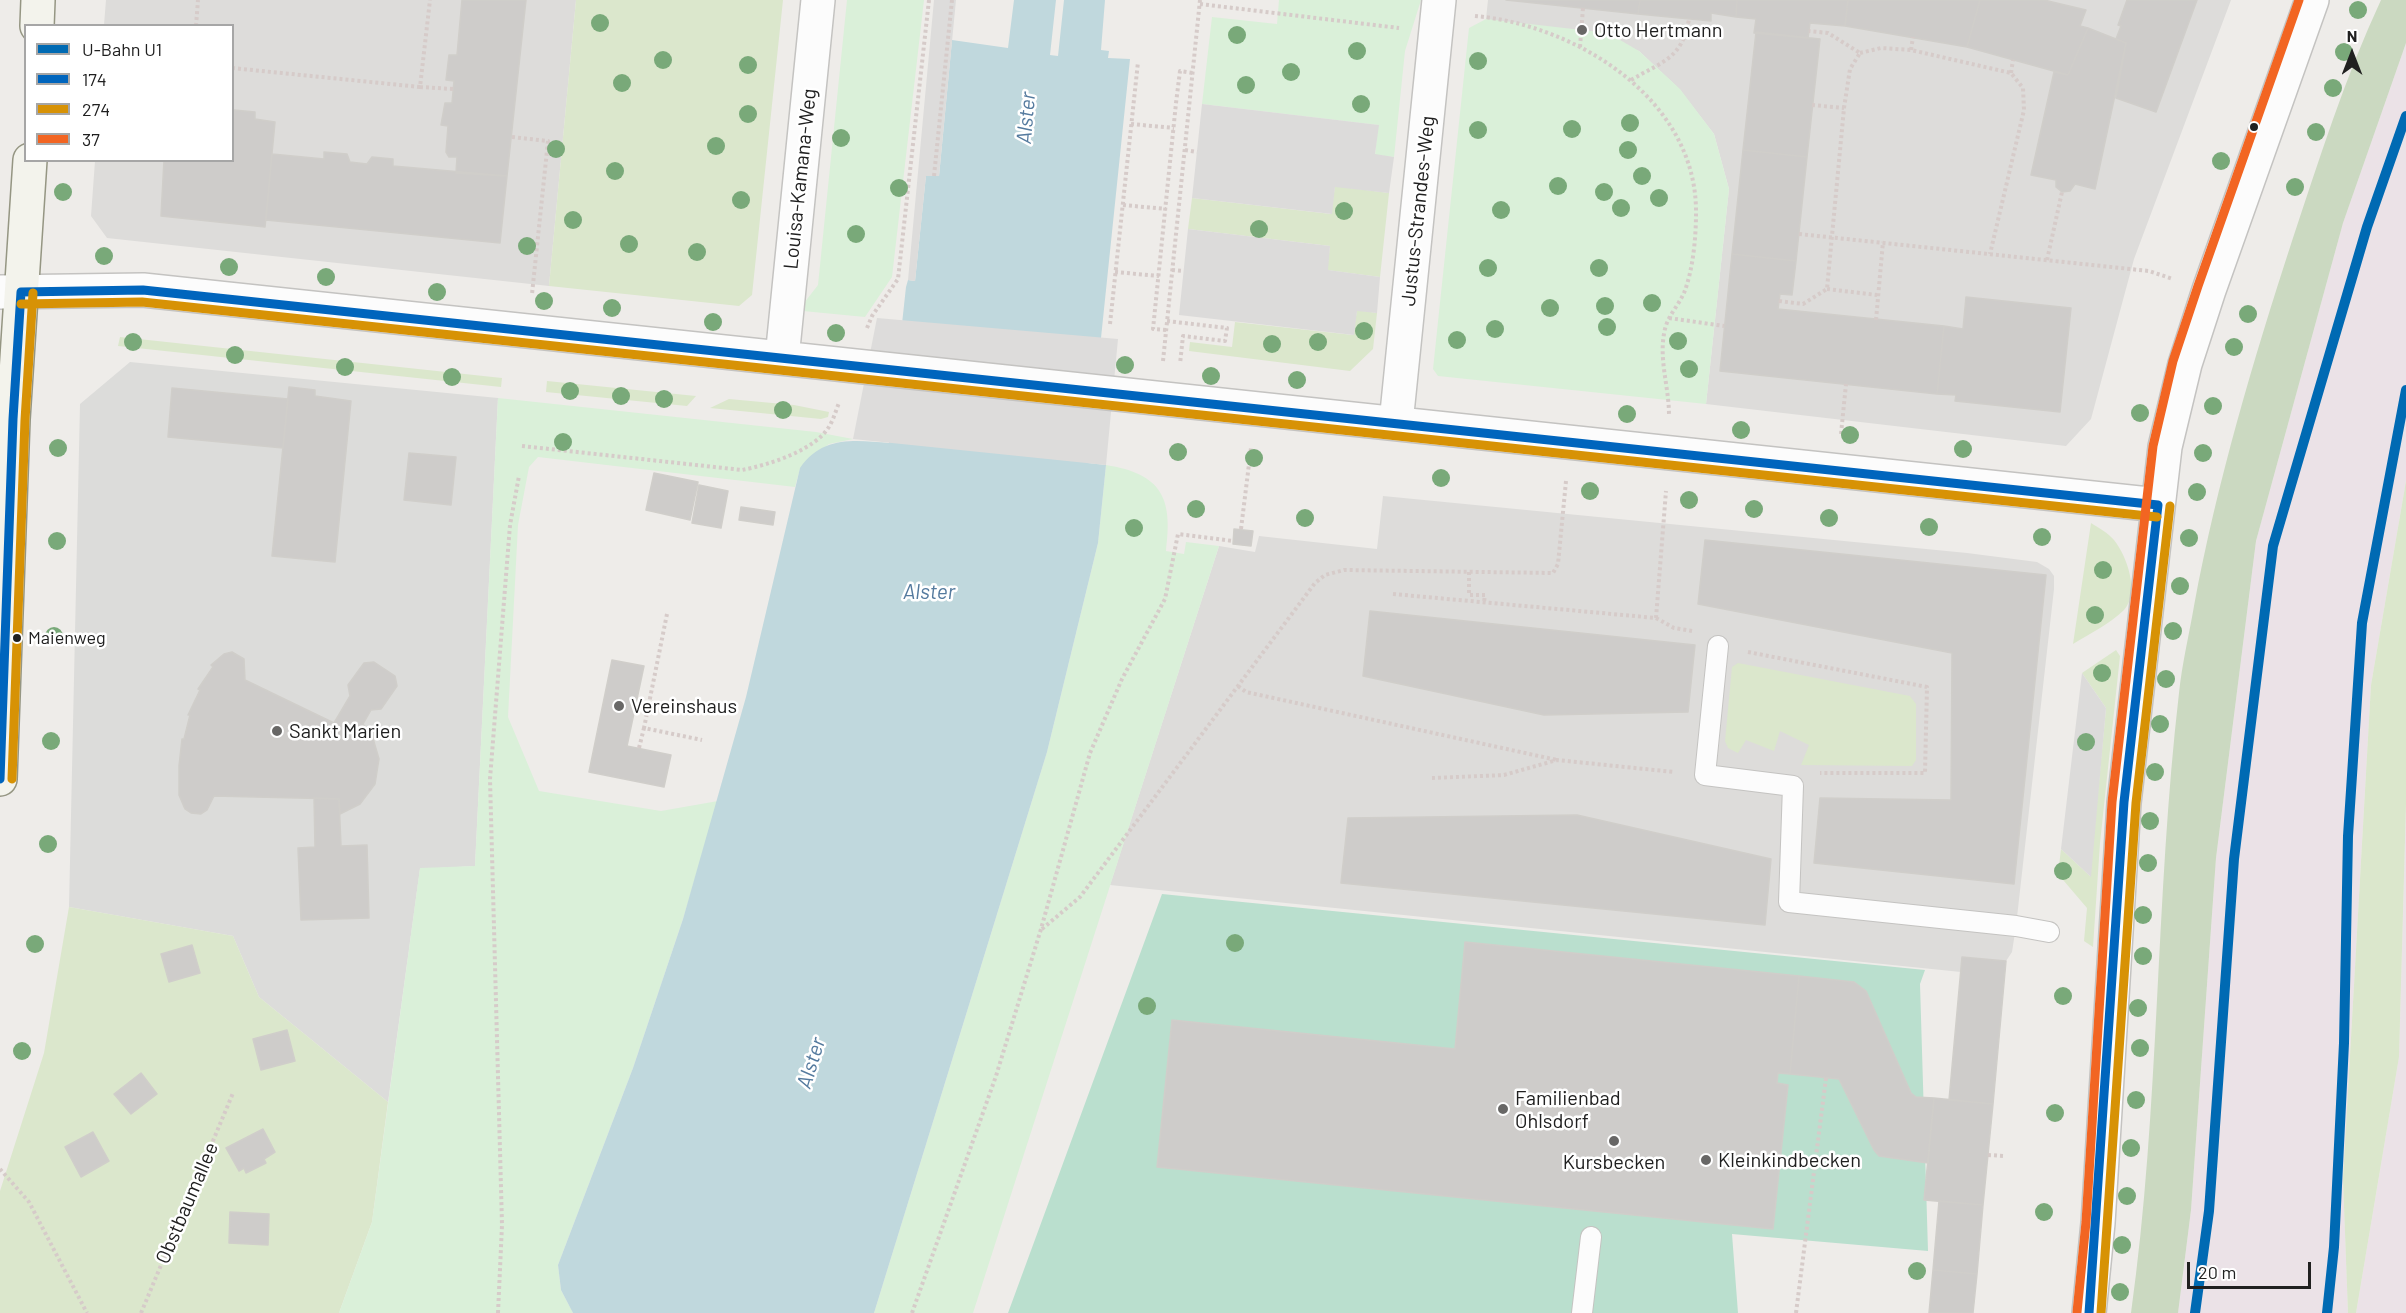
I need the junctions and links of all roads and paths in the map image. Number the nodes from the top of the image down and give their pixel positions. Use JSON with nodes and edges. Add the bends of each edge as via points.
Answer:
{"nodes":[{"id":1,"x":38,"y":0,"type":"edge"},
{"id":2,"x":198,"y":0,"type":"edge"},
{"id":3,"x":430,"y":0,"type":"edge"},
{"id":4,"x":818,"y":0,"type":"edge"},
{"id":5,"x":929,"y":0,"type":"edge"},
{"id":6,"x":952,"y":0,"type":"edge"},
{"id":7,"x":2312,"y":0,"type":"edge"},
{"id":8,"x":1200,"y":2,"type":"edge"},
{"id":9,"x":1583,"y":8,"type":"dead end"},
{"id":10,"x":1438,"y":15,"type":"edge"},
{"id":11,"x":1689,"y":19,"type":"dead end"},
{"id":12,"x":37,"y":24,"type":"edge"},
{"id":13,"x":196,"y":24,"type":"edge"},
{"id":14,"x":1809,"y":31,"type":"dead end"},
{"id":15,"x":1913,"y":37,"type":"dead end"},
{"id":16,"x":1580,"y":47,"type":"junction"},
{"id":17,"x":1911,"y":50,"type":"junction"},
{"id":18,"x":1860,"y":53,"type":"junction"},
{"id":19,"x":2013,"y":60,"type":"dead end"},
{"id":20,"x":1138,"y":62,"type":"dead end"},
{"id":21,"x":234,"y":68,"type":"edge"},
{"id":22,"x":1192,"y":73,"type":"junction"},
{"id":23,"x":2011,"y":74,"type":"junction"},
{"id":24,"x":1631,"y":80,"type":"junction"},
{"id":25,"x":420,"y":87,"type":"junction"},
{"id":26,"x":453,"y":89,"type":"dead end"},
{"id":27,"x":1812,"y":105,"type":"dead end"},
{"id":28,"x":1844,"y":108,"type":"junction"},
{"id":29,"x":1131,"y":124,"type":"junction"},
{"id":30,"x":1174,"y":128,"type":"junction"},
{"id":31,"x":512,"y":137,"type":"dead end"},
{"id":32,"x":1185,"y":150,"type":"junction"},
{"id":33,"x":1197,"y":152,"type":"dead end"},
{"id":34,"x":30,"y":162,"type":"edge"},
{"id":35,"x":934,"y":176,"type":"dead end"},
{"id":36,"x":2062,"y":192,"type":"dead end"},
{"id":37,"x":1122,"y":205,"type":"junction"},
{"id":38,"x":1166,"y":209,"type":"junction"},
{"id":39,"x":1799,"y":234,"type":"dead end"},
{"id":40,"x":1832,"y":237,"type":"junction"},
{"id":41,"x":1883,"y":242,"type":"junction"},
{"id":42,"x":1990,"y":254,"type":"junction"},
{"id":43,"x":2047,"y":260,"type":"junction"},
{"id":44,"x":1172,"y":270,"type":"junction"},
{"id":45,"x":1184,"y":271,"type":"dead end"},
{"id":46,"x":1115,"y":272,"type":"junction"},
{"id":47,"x":1159,"y":276,"type":"junction"},
{"id":48,"x":1827,"y":289,"type":"junction"},
{"id":49,"x":2208,"y":290,"type":"junction"},
{"id":50,"x":11,"y":292,"type":"edge"},
{"id":51,"x":1877,"y":295,"type":"junction"},
{"id":52,"x":1779,"y":302,"type":"dead end"},
{"id":53,"x":1668,"y":318,"type":"junction"},
{"id":54,"x":1876,"y":320,"type":"dead end"},
{"id":55,"x":1167,"y":321,"type":"junction"},
{"id":56,"x":1110,"y":324,"type":"dead end"},
{"id":57,"x":1724,"y":326,"type":"dead end"},
{"id":58,"x":1166,"y":330,"type":"junction"},
{"id":59,"x":528,"y":331,"type":"junction"},
{"id":60,"x":1165,"y":342,"type":"dead end"},
{"id":61,"x":782,"y":358,"type":"junction"},
{"id":62,"x":860,"y":366,"type":"junction"},
{"id":63,"x":1846,"y":384,"type":"dead end"},
{"id":64,"x":1176,"y":399,"type":"junction"},
{"id":65,"x":1256,"y":408,"type":"junction"},
{"id":66,"x":1396,"y":423,"type":"junction"},
{"id":67,"x":1570,"y":442,"type":"junction"},
{"id":68,"x":522,"y":446,"type":"dead end"},
{"id":69,"x":1668,"y":453,"type":"junction"},
{"id":70,"x":1838,"y":471,"type":"junction"},
{"id":71,"x":519,"y":476,"type":"dead end"},
{"id":72,"x":2158,"y":505,"type":"junction"},
{"id":73,"x":1241,"y":530,"type":"dead end"},
{"id":74,"x":1233,"y":541,"type":"dead end"},
{"id":75,"x":1469,"y":572,"type":"junction"},
{"id":76,"x":1393,"y":594,"type":"dead end"},
{"id":77,"x":1484,"y":602,"type":"junction"},
{"id":78,"x":667,"y":614,"type":"dead end"},
{"id":79,"x":1656,"y":618,"type":"junction"},
{"id":80,"x":1701,"y":632,"type":"dead end"},
{"id":81,"x":1718,"y":646,"type":"joint"},
{"id":82,"x":1238,"y":686,"type":"junction"},
{"id":83,"x":644,"y":728,"type":"junction"},
{"id":84,"x":702,"y":740,"type":"dead end"},
{"id":85,"x":639,"y":748,"type":"dead end"},
{"id":86,"x":1557,"y":760,"type":"junction"},
{"id":87,"x":1705,"y":776,"type":"junction"},
{"id":88,"x":1432,"y":778,"type":"dead end"},
{"id":89,"x":0,"y":779,"type":"edge"},
{"id":90,"x":1793,"y":786,"type":"junction"},
{"id":91,"x":1041,"y":929,"type":"junction"},
{"id":92,"x":2049,"y":932,"type":"dead end"},
{"id":93,"x":1826,"y":1078,"type":"dead end"},
{"id":94,"x":233,"y":1093,"type":"dead end"},
{"id":95,"x":1988,"y":1155,"type":"dead end"},
{"id":96,"x":2005,"y":1156,"type":"dead end"},
{"id":97,"x":0,"y":1169,"type":"edge"},
{"id":98,"x":1590,"y":1237,"type":"dead end"},
{"id":99,"x":87,"y":1313,"type":"edge"},
{"id":100,"x":141,"y":1313,"type":"edge"},
{"id":101,"x":498,"y":1313,"type":"edge"},
{"id":102,"x":912,"y":1313,"type":"edge"},
{"id":103,"x":1582,"y":1313,"type":"edge"},
{"id":104,"x":1796,"y":1313,"type":"edge"},
{"id":105,"x":2089,"y":1313,"type":"edge"}],
"edges":[{"from":1,"to":12,"type":"street"},
{"from":2,"to":13,"type":"path"},
{"from":3,"to":25,"type":"path"},
{"from":4,"to":61,"type":"street","name":"Louisa-Kamana-Weg"},
{"from":5,"to":62,"type":"path","via":[[898,279],[872,316]]},
{"from":6,"to":35,"type":"path"},
{"from":7,"to":49,"type":"street"},
{"from":8,"to":10,"type":"path"},
{"from":8,"to":22,"type":"path"},
{"from":9,"to":16,"type":"path"},
{"from":10,"to":16,"type":"path","via":[[1497,18]]},
{"from":10,"to":66,"type":"street","name":"Justus-Strandes-Weg"},
{"from":11,"to":24,"type":"path","via":[[1685,40],[1673,55]]},
{"from":14,"to":18,"type":"path","via":[[1828,33]]},
{"from":15,"to":17,"type":"path"},
{"from":16,"to":24,"type":"path"},
{"from":17,"to":18,"type":"path","via":[[1881,48]]},
{"from":17,"to":23,"type":"path"},
{"from":18,"to":28,"type":"path","via":[[1850,69]]},
{"from":19,"to":23,"type":"path"},
{"from":20,"to":29,"type":"path"},
{"from":21,"to":25,"type":"path"},
{"from":22,"to":30,"type":"path","via":[[1180,71]]},
{"from":22,"to":32,"type":"path"},
{"from":23,"to":42,"type":"path","via":[[2023,88],[2024,110]]},
{"from":24,"to":53,"type":"path","via":[[1677,136],[1692,183],[1696,211],[1694,249],[1685,290]]},
{"from":25,"to":26,"type":"path"},
{"from":27,"to":28,"type":"path"},
{"from":28,"to":40,"type":"path"},
{"from":29,"to":30,"type":"path"},
{"from":29,"to":37,"type":"path"},
{"from":30,"to":38,"type":"path"},
{"from":31,"to":59,"type":"path","via":[[548,141]]},
{"from":32,"to":33,"type":"path"},
{"from":32,"to":44,"type":"path"},
{"from":34,"to":50,"type":"street"},
{"from":36,"to":43,"type":"path"},
{"from":37,"to":38,"type":"path"},
{"from":37,"to":46,"type":"path"},
{"from":38,"to":47,"type":"path"},
{"from":39,"to":40,"type":"path"},
{"from":40,"to":41,"type":"path"},
{"from":40,"to":48,"type":"path"},
{"from":41,"to":42,"type":"path"},
{"from":41,"to":51,"type":"path"},
{"from":42,"to":43,"type":"path"},
{"from":43,"to":49,"type":"path","via":[[2149,271]]},
{"from":44,"to":45,"type":"path"},
{"from":44,"to":55,"type":"path"},
{"from":46,"to":47,"type":"path"},
{"from":46,"to":56,"type":"path"},
{"from":47,"to":58,"type":"path","via":[[1153,328]]},
{"from":48,"to":51,"type":"path"},
{"from":48,"to":52,"type":"path","via":[[1803,304]]},
{"from":49,"to":72,"type":"street","via":[[2165,447]]},
{"from":50,"to":59,"type":"street","via":[[143,290]]},
{"from":50,"to":89,"type":"street","via":[[13,419]]},
{"from":51,"to":54,"type":"path"},
{"from":53,"to":57,"type":"path"},
{"from":53,"to":69,"type":"path","via":[[1662,351],[1669,408]]},
{"from":55,"to":58,"type":"path"},
{"from":55,"to":64,"type":"path","via":[[1227,328],[1225,341],[1184,336]]},
{"from":58,"to":60,"type":"path"},
{"from":59,"to":61,"type":"street"},
{"from":61,"to":62,"type":"street"},
{"from":62,"to":64,"type":"street"},
{"from":62,"to":68,"type":"path","via":[[830,428],[804,449],[770,464],[742,470]]},
{"from":63,"to":70,"type":"path"},
{"from":64,"to":65,"type":"street"},
{"from":65,"to":66,"type":"street"},
{"from":65,"to":73,"type":"path"},
{"from":66,"to":67,"type":"street"},
{"from":67,"to":69,"type":"street"},
{"from":67,"to":75,"type":"path","via":[[1557,569],[1548,574]]},
{"from":69,"to":70,"type":"street"},
{"from":69,"to":79,"type":"path"},
{"from":70,"to":72,"type":"street"},
{"from":71,"to":101,"type":"path","via":[[510,525],[490,779],[502,1225]]},
{"from":72,"to":105,"type":"street","via":[[2124,802]]},
{"from":74,"to":91,"type":"path","via":[[1178,534],[1165,599],[1122,679],[1090,753]]},
{"from":75,"to":77,"type":"path","via":[[1469,595],[1485,595]]},
{"from":75,"to":82,"type":"path","via":[[1344,570],[1325,574]]},
{"from":76,"to":77,"type":"path"},
{"from":77,"to":79,"type":"path"},
{"from":78,"to":83,"type":"path"},
{"from":79,"to":80,"type":"path","via":[[1674,628]]},
{"from":81,"to":87,"type":"lane"},
{"from":81,"to":90,"type":"path","via":[[1927,687],[1925,773],[1812,773]]},
{"from":82,"to":86,"type":"path","via":[[1246,692]]},
{"from":82,"to":91,"type":"path","via":[[1080,897]]},
{"from":83,"to":84,"type":"path"},
{"from":83,"to":85,"type":"path"},
{"from":86,"to":87,"type":"path"},
{"from":86,"to":88,"type":"path","via":[[1504,775]]},
{"from":87,"to":90,"type":"lane"},
{"from":90,"to":92,"type":"lane","via":[[1789,902]]},
{"from":91,"to":102,"type":"path","via":[[996,1076]]},
{"from":93,"to":104,"type":"path"},
{"from":94,"to":100,"type":"path","name":"Obstbaumallee"},
{"from":95,"to":96,"type":"path"},
{"from":97,"to":99,"type":"path","via":[[29,1202]]},
{"from":98,"to":103,"type":"lane"}]}
